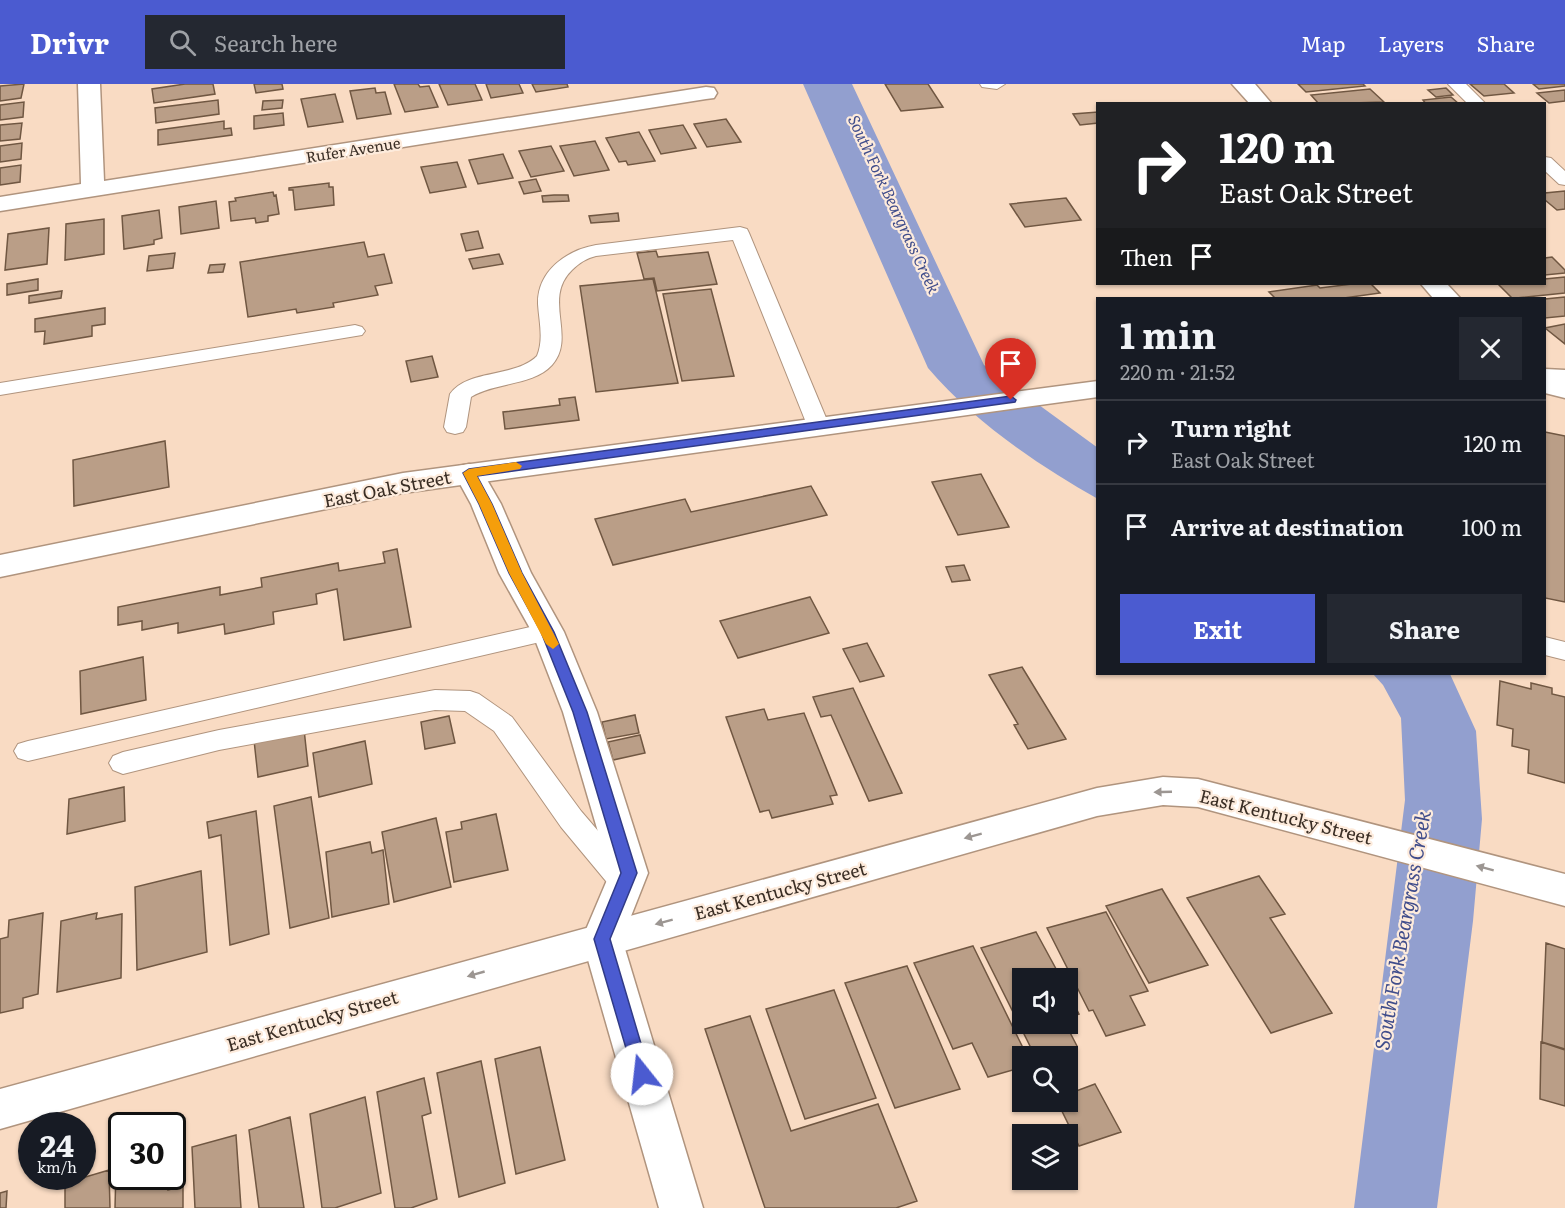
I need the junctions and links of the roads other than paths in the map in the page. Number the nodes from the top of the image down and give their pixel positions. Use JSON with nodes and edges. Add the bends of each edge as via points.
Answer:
{"nodes":[{"id":1,"x":89,"y":84,"type":"edge"},
{"id":2,"x":988,"y":84,"type":"edge"},
{"id":3,"x":996,"y":84,"type":"edge"},
{"id":4,"x":1243,"y":84,"type":"edge"},
{"id":5,"x":1456,"y":84,"type":"edge"},
{"id":6,"x":711,"y":89,"type":"edge"},
{"id":7,"x":1260,"y":102,"type":"edge"},
{"id":8,"x":1476,"y":102,"type":"edge"},
{"id":9,"x":1546,"y":163,"type":"edge"},
{"id":10,"x":1565,"y":180,"type":"edge"},
{"id":11,"x":93,"y":190,"type":"junction"},
{"id":12,"x":0,"y":204,"type":"edge"},
{"id":13,"x":1434,"y":285,"type":"edge"},
{"id":14,"x":1446,"y":297,"type":"edge"},
{"id":15,"x":355,"y":331,"type":"dead end"},
{"id":16,"x":1546,"y":377,"type":"edge"},
{"id":17,"x":1565,"y":378,"type":"edge"},
{"id":18,"x":1546,"y":385,"type":"edge"},
{"id":19,"x":0,"y":389,"type":"edge"},
{"id":20,"x":1086,"y":390,"type":"edge"},
{"id":21,"x":1565,"y":390,"type":"edge"},
{"id":22,"x":818,"y":425,"type":"junction"},
{"id":23,"x":455,"y":427,"type":"dead end"},
{"id":24,"x":469,"y":473,"type":"junction"},
{"id":25,"x":0,"y":566,"type":"edge"},
{"id":26,"x":548,"y":632,"type":"junction"},
{"id":27,"x":1546,"y":646,"type":"edge"},
{"id":28,"x":1565,"y":651,"type":"edge"},
{"id":29,"x":28,"y":751,"type":"dead end"},
{"id":30,"x":123,"y":763,"type":"dead end"},
{"id":31,"x":625,"y":883,"type":"junction"},
{"id":32,"x":1553,"y":887,"type":"edge"},
{"id":33,"x":602,"y":939,"type":"junction"},
{"id":34,"x":0,"y":1109,"type":"edge"},
{"id":35,"x":681,"y":1208,"type":"edge"}],
"edges":[{"from":1,"to":11,"type":"street"},
{"from":2,"to":3,"type":"lane"},
{"from":4,"to":7,"type":"street"},
{"from":5,"to":8,"type":"lane"},
{"from":6,"to":11,"type":"street","name":"Rufer Avenue"},
{"from":9,"to":10,"type":"lane"},
{"from":11,"to":12,"type":"street","name":"Rufer Avenue"},
{"from":13,"to":14,"type":"street"},
{"from":15,"to":19,"type":"lane"},
{"from":16,"to":17,"type":"street"},
{"from":18,"to":21,"type":"street"},
{"from":20,"to":22,"type":"street","name":"East Oak Street"},
{"from":22,"to":23,"type":"lane","via":[[740,233],[583,253],[550,286],[548,355],[542,363],[476,384],[461,394]]},
{"from":22,"to":24,"type":"street","name":"East Oak Street"},
{"from":24,"to":25,"type":"street","name":"East Oak Street","via":[[391,485]]},
{"from":24,"to":26,"type":"street","via":[[515,573]]},
{"from":26,"to":29,"type":"lane"},
{"from":26,"to":31,"type":"street","via":[[580,712],[609,806],[629,873]]},
{"from":27,"to":28,"type":"lane"},
{"from":30,"to":31,"type":"lane","via":[[219,740],[435,700],[470,701],[503,724],[571,819]]},
{"from":31,"to":33,"type":"street"},
{"from":32,"to":33,"type":"street","name":"East Kentucky Street","one_way":true,"via":[[1198,793],[1163,791],[1097,802]]},
{"from":33,"to":34,"type":"street","name":"East Kentucky Street","one_way":true},
{"from":33,"to":35,"type":"street"}]}
